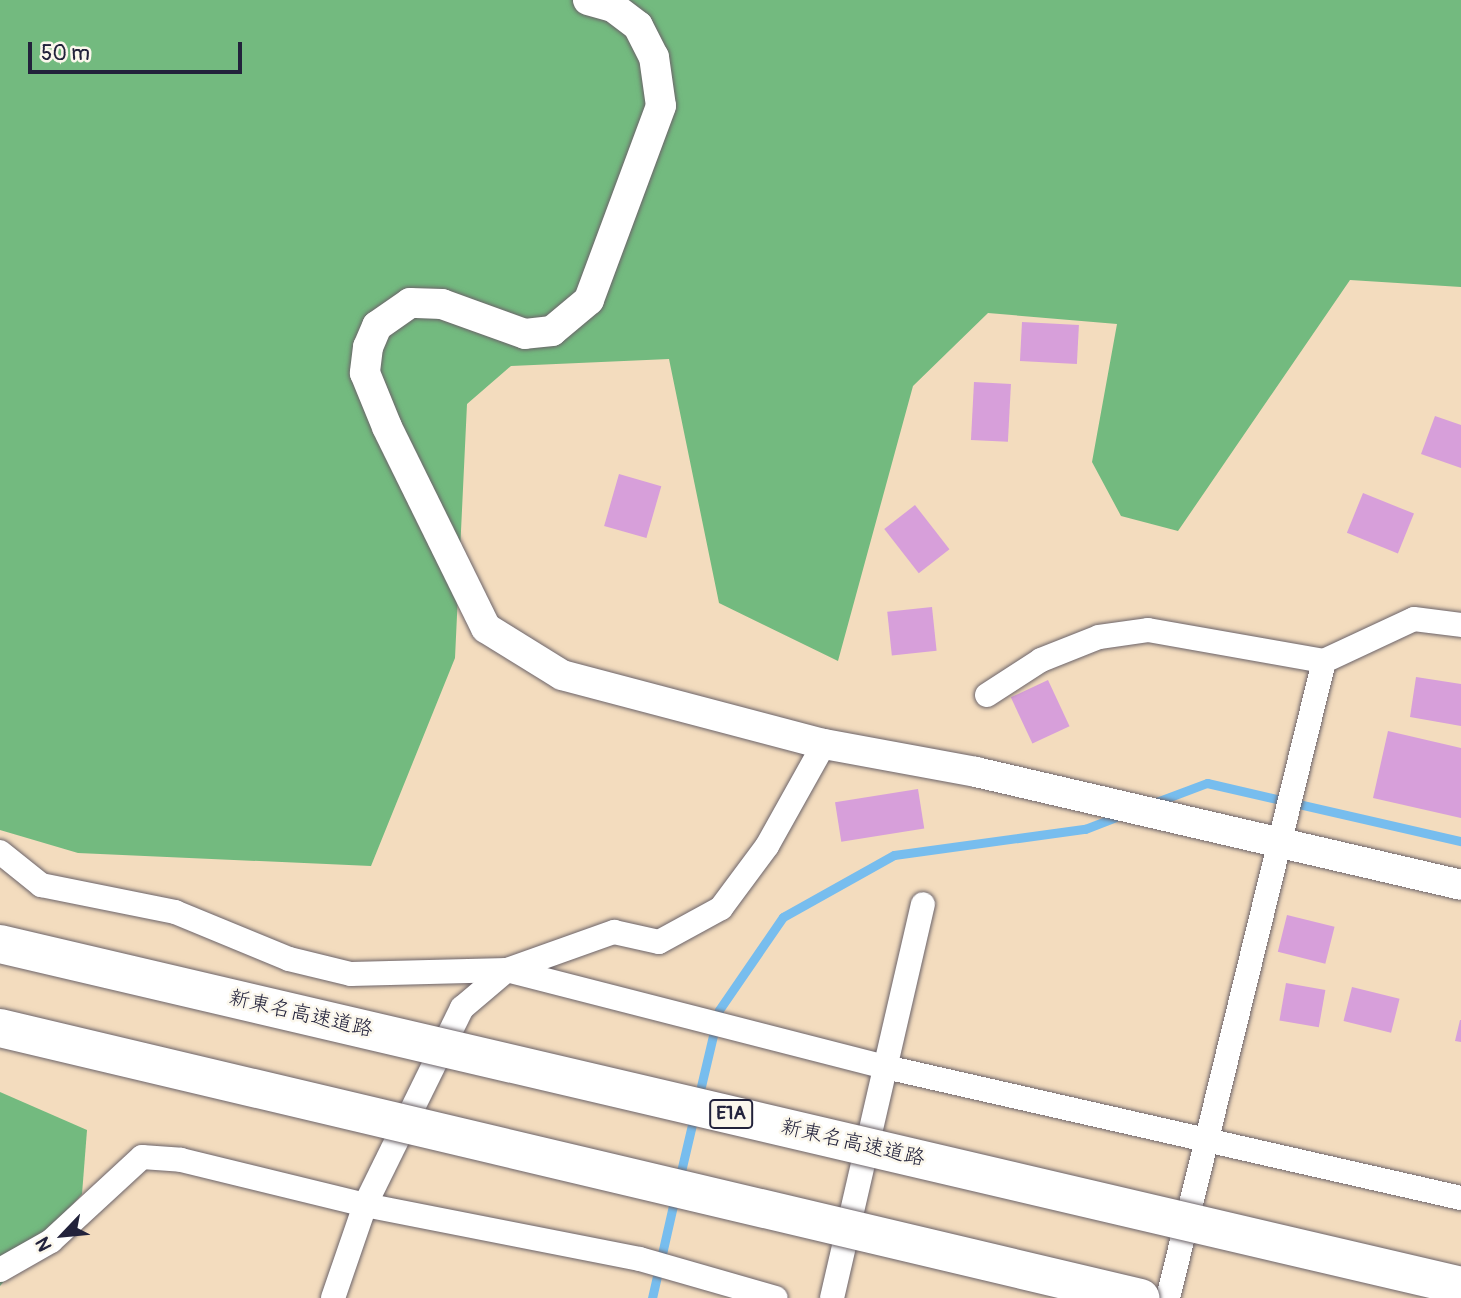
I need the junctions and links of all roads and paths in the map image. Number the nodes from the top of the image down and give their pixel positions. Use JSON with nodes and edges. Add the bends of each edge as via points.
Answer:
{"nodes":[{"id":1,"x":588,"y":0,"type":"edge"},
{"id":2,"x":1461,"y":625,"type":"edge"},
{"id":3,"x":1324,"y":661,"type":"junction"},
{"id":4,"x":987,"y":695,"type":"dead end"},
{"id":5,"x":824,"y":744,"type":"junction"},
{"id":6,"x":1277,"y":846,"type":"junction"},
{"id":7,"x":0,"y":852,"type":"edge"},
{"id":8,"x":1461,"y":885,"type":"edge"},
{"id":9,"x":923,"y":904,"type":"dead end"},
{"id":10,"x":0,"y":944,"type":"edge"},
{"id":11,"x":507,"y":970,"type":"junction"},
{"id":12,"x":0,"y":1028,"type":"edge"},
{"id":13,"x":890,"y":1068,"type":"junction"},
{"id":14,"x":1205,"y":1137,"type":"junction"},
{"id":15,"x":1461,"y":1198,"type":"edge"},
{"id":16,"x":365,"y":1205,"type":"junction"},
{"id":17,"x":0,"y":1270,"type":"edge"},
{"id":18,"x":1461,"y":1286,"type":"edge"},
{"id":19,"x":332,"y":1298,"type":"edge"},
{"id":20,"x":776,"y":1298,"type":"edge"},
{"id":21,"x":832,"y":1298,"type":"edge"},
{"id":22,"x":1140,"y":1298,"type":"edge"},
{"id":23,"x":1168,"y":1298,"type":"edge"}],
"edges":[{"from":1,"to":5,"type":"street","via":[[613,8],[638,26],[654,57],[661,106],[589,300],[552,331],[525,334],[442,304],[410,303],[377,326],[365,373],[486,628],[562,675]]},
{"from":2,"to":3,"type":"street","via":[[1414,619]]},
{"from":3,"to":4,"type":"street","via":[[1148,630],[1099,636],[1052,655]]},
{"from":3,"to":6,"type":"street"},
{"from":5,"to":6,"type":"street","via":[[976,772]]},
{"from":5,"to":11,"type":"street","via":[[767,846],[721,908],[659,942],[614,932]]},
{"from":6,"to":8,"type":"street"},
{"from":6,"to":14,"type":"street"},
{"from":7,"to":11,"type":"street","via":[[41,885],[174,912],[289,959],[351,974]]},
{"from":9,"to":13,"type":"street"},
{"from":10,"to":18,"type":"highway","name":"新東名高速道路","number":"E1A","bridge":true},
{"from":11,"to":13,"type":"street"},
{"from":11,"to":16,"type":"street","via":[[462,1008]]},
{"from":12,"to":22,"type":"highway","bridge":true},
{"from":13,"to":14,"type":"street"},
{"from":13,"to":21,"type":"street"},
{"from":14,"to":15,"type":"street"},
{"from":14,"to":23,"type":"street"},
{"from":16,"to":17,"type":"street","via":[[181,1160],[142,1157],[51,1241]]},
{"from":16,"to":19,"type":"street"},
{"from":16,"to":20,"type":"street","via":[[640,1259]]}]}
